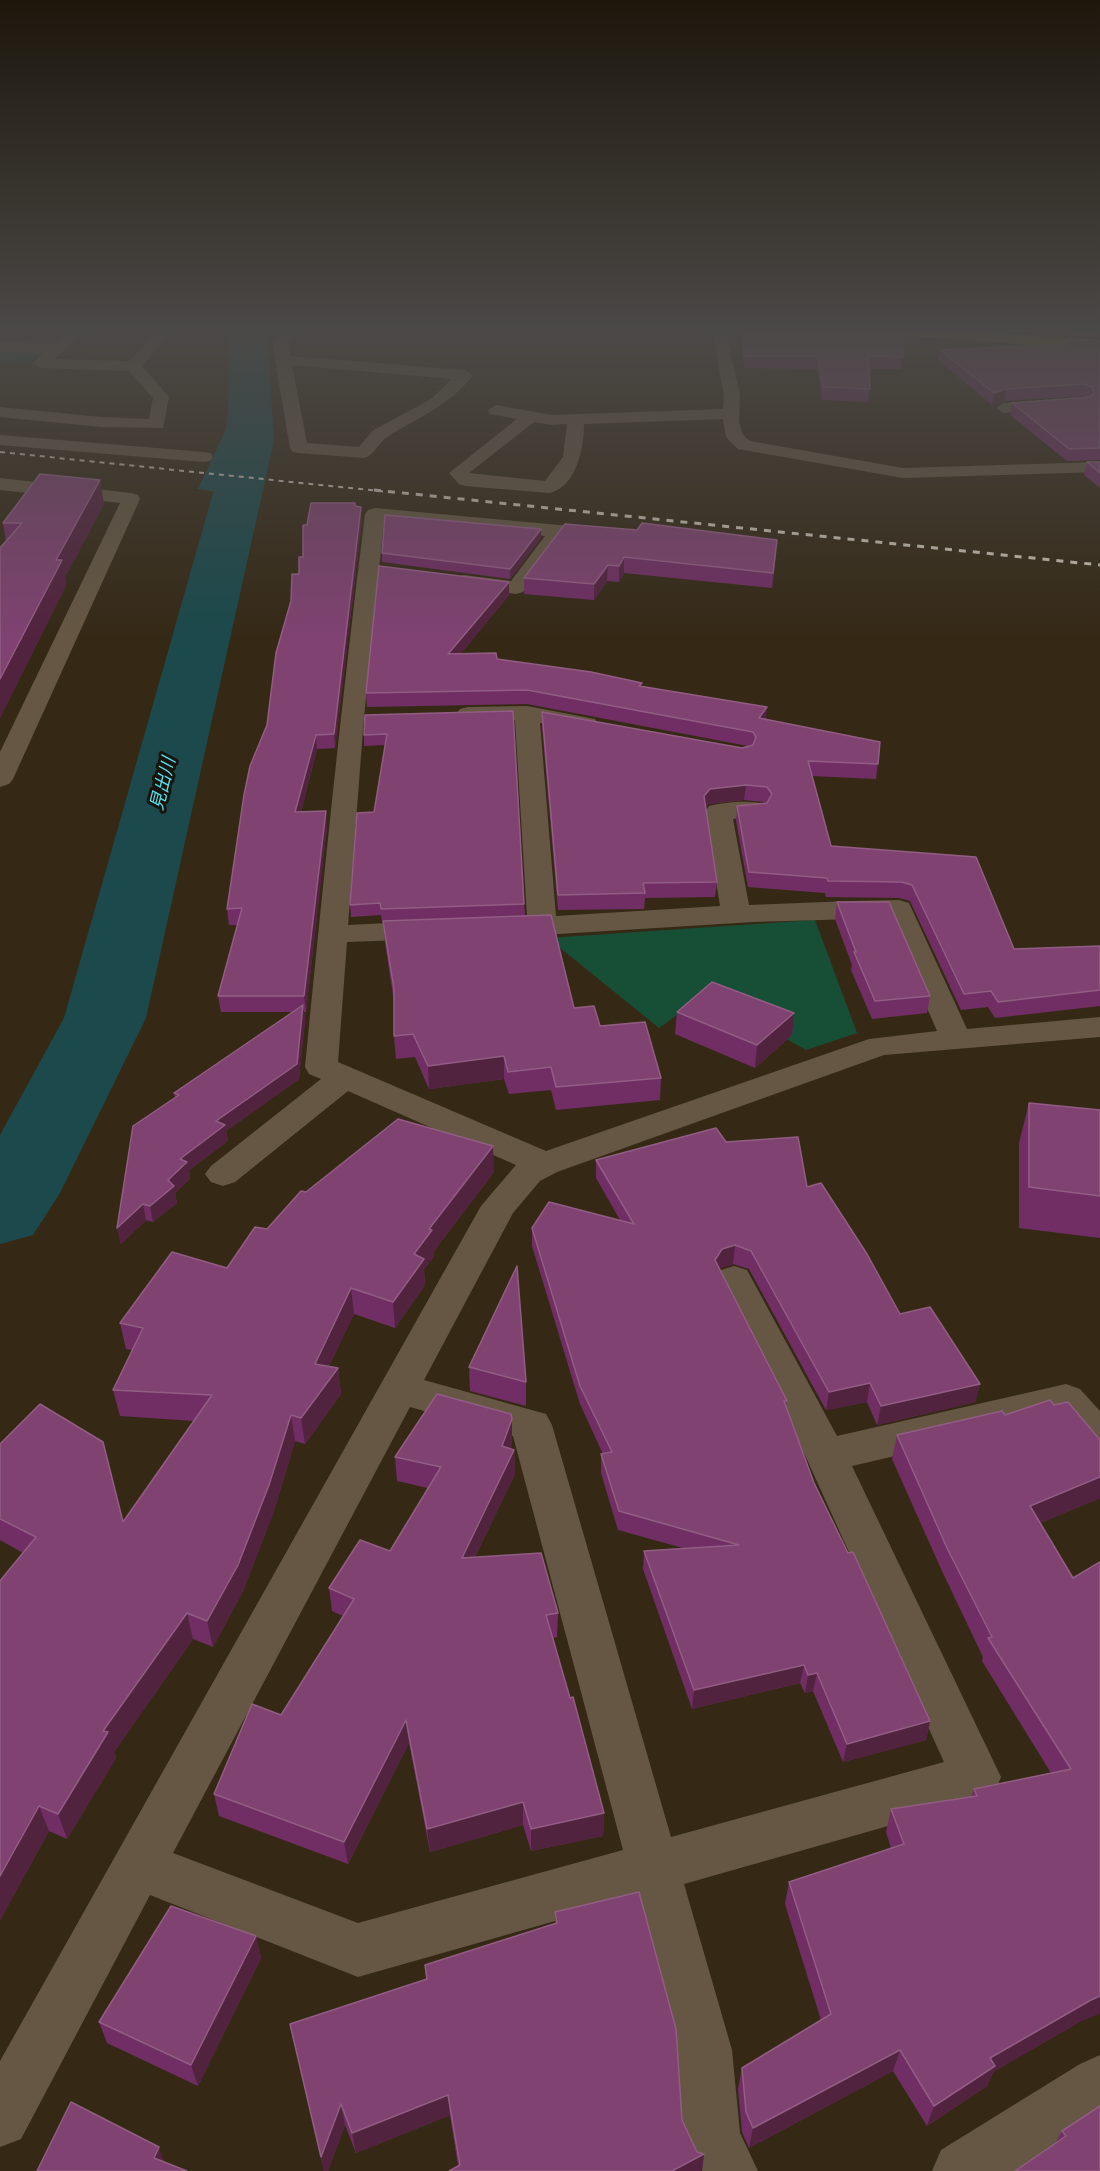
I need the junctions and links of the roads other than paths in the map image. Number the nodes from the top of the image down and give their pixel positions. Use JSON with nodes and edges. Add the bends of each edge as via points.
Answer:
{"nodes":[{"id":1,"x":296,"y":433,"type":"edge"},
{"id":2,"x":381,"y":433,"type":"edge"},
{"id":3,"x":509,"y":433,"type":"edge"},
{"id":4,"x":576,"y":433,"type":"edge"},
{"id":5,"x":735,"y":433,"type":"edge"},
{"id":6,"x":0,"y":440,"type":"edge"},
{"id":7,"x":204,"y":457,"type":"dead end"},
{"id":8,"x":1100,"y":467,"type":"edge"},
{"id":9,"x":0,"y":484,"type":"edge"},
{"id":10,"x":559,"y":531,"type":"junction"},
{"id":11,"x":591,"y":534,"type":"edge"},
{"id":12,"x":449,"y":579,"type":"edge"},
{"id":13,"x":526,"y":713,"type":"junction"},
{"id":14,"x":445,"y":715,"type":"edge"},
{"id":15,"x":606,"y":728,"type":"edge"},
{"id":16,"x":0,"y":779,"type":"edge"},
{"id":17,"x":756,"y":810,"type":"edge"},
{"id":18,"x":736,"y":914,"type":"junction"},
{"id":19,"x":542,"y":926,"type":"junction"},
{"id":20,"x":333,"y":934,"type":"junction"},
{"id":21,"x":1100,"y":1027,"type":"edge"},
{"id":22,"x":956,"y":1039,"type":"junction"},
{"id":23,"x":344,"y":1077,"type":"junction"},
{"id":24,"x":545,"y":1164,"type":"junction"},
{"id":25,"x":223,"y":1174,"type":"dead end"},
{"id":26,"x":734,"y":1280,"type":"dead end"},
{"id":27,"x":399,"y":1389,"type":"junction"},
{"id":28,"x":1100,"y":1440,"type":"edge"},
{"id":29,"x":826,"y":1455,"type":"junction"},
{"id":30,"x":138,"y":1865,"type":"junction"},
{"id":31,"x":654,"y":1867,"type":"junction"},
{"id":32,"x":1100,"y":2084,"type":"edge"},
{"id":33,"x":0,"y":2118,"type":"edge"},
{"id":34,"x":728,"y":2171,"type":"edge"},
{"id":35,"x":962,"y":2171,"type":"edge"}],
"edges":[{"from":1,"to":2,"type":"street","via":[[299,448],[364,453]]},
{"from":3,"to":4,"type":"street","via":[[458,473],[465,480],[550,487],[571,464]]},
{"from":5,"to":8,"type":"street","via":[[744,445],[897,472]]},
{"from":6,"to":7,"type":"street"},
{"from":9,"to":16,"type":"street","via":[[131,500]]},
{"from":10,"to":11,"type":"street"},
{"from":10,"to":12,"type":"street","via":[[516,588]]},
{"from":10,"to":20,"type":"street","via":[[375,514],[382,571]]},
{"from":13,"to":14,"type":"street"},
{"from":13,"to":15,"type":"street"},
{"from":13,"to":19,"type":"street"},
{"from":17,"to":18,"type":"street","via":[[718,812]]},
{"from":18,"to":19,"type":"street"},
{"from":18,"to":22,"type":"street","via":[[819,908],[899,909]]},
{"from":19,"to":20,"type":"street"},
{"from":20,"to":23,"type":"street","via":[[321,1067]]},
{"from":21,"to":22,"type":"street"},
{"from":22,"to":24,"type":"street","via":[[880,1046]]},
{"from":23,"to":24,"type":"street"},
{"from":23,"to":25,"type":"street"},
{"from":24,"to":27,"type":"street","via":[[528,1173],[499,1206]]},
{"from":26,"to":29,"type":"street"},
{"from":27,"to":30,"type":"street"},
{"from":27,"to":31,"type":"street","via":[[531,1425]]},
{"from":28,"to":29,"type":"street","via":[[1066,1400]]},
{"from":29,"to":31,"type":"street","via":[[975,1777]]},
{"from":30,"to":31,"type":"street","via":[[358,1950]]},
{"from":30,"to":33,"type":"street"},
{"from":31,"to":34,"type":"street","via":[[704,2050],[711,2139]]},
{"from":32,"to":35,"type":"street"}]}
